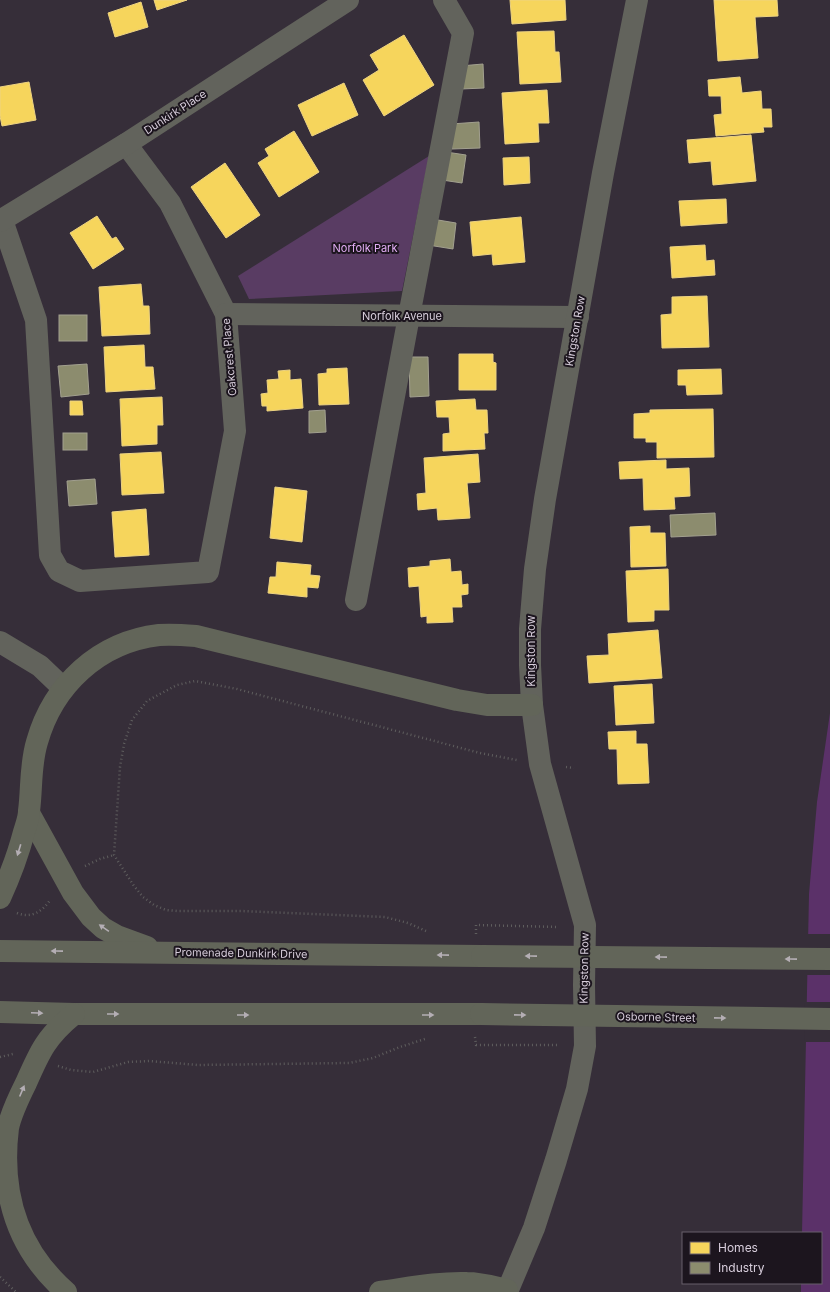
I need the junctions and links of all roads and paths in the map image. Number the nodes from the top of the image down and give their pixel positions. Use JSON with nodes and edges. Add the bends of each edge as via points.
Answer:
{"nodes":[{"id":1,"x":348,"y":0,"type":"edge"},
{"id":2,"x":444,"y":0,"type":"edge"},
{"id":3,"x":637,"y":0,"type":"edge"},
{"id":4,"x":126,"y":144,"type":"junction"},
{"id":5,"x":1,"y":221,"type":"edge"},
{"id":6,"x":226,"y":314,"type":"junction"},
{"id":7,"x":409,"y":316,"type":"junction"},
{"id":8,"x":578,"y":316,"type":"junction"},
{"id":9,"x":356,"y":600,"type":"dead end"},
{"id":10,"x":0,"y":642,"type":"edge"},
{"id":11,"x":63,"y":688,"type":"junction"},
{"id":12,"x":532,"y":705,"type":"junction"},
{"id":13,"x":540,"y":764,"type":"junction"},
{"id":14,"x":574,"y":768,"type":"dead end"},
{"id":15,"x":29,"y":813,"type":"junction"},
{"id":16,"x":0,"y":898,"type":"edge"},
{"id":17,"x":559,"y":927,"type":"dead end"},
{"id":18,"x":430,"y":933,"type":"dead end"},
{"id":19,"x":469,"y":936,"type":"dead end"},
{"id":20,"x":479,"y":946,"type":"junction"},
{"id":21,"x":0,"y":951,"type":"edge"},
{"id":22,"x":166,"y":952,"type":"junction"},
{"id":23,"x":830,"y":959,"type":"edge"},
{"id":24,"x":0,"y":1012,"type":"edge"},
{"id":25,"x":74,"y":1014,"type":"junction"},
{"id":26,"x":830,"y":1019,"type":"edge"},
{"id":27,"x":481,"y":1025,"type":"junction"},
{"id":28,"x":469,"y":1035,"type":"dead end"},
{"id":29,"x":475,"y":1035,"type":"junction"},
{"id":30,"x":431,"y":1038,"type":"dead end"},
{"id":31,"x":557,"y":1046,"type":"dead end"},
{"id":32,"x":0,"y":1057,"type":"edge"},
{"id":33,"x":36,"y":1060,"type":"junction"},
{"id":34,"x":0,"y":1107,"type":"edge"},
{"id":35,"x":8,"y":1127,"type":"junction"},
{"id":36,"x":0,"y":1276,"type":"edge"},
{"id":37,"x":507,"y":1291,"type":"edge"},
{"id":38,"x":16,"y":1292,"type":"edge"},
{"id":39,"x":66,"y":1292,"type":"edge"},
{"id":40,"x":380,"y":1292,"type":"edge"}],
"edges":[{"from":1,"to":4,"type":"street","name":"Dunkirk Place"},
{"from":2,"to":7,"type":"street","via":[[463,33]]},
{"from":3,"to":8,"type":"street","name":"Kingston Row"},
{"from":4,"to":5,"type":"street","name":"Dunkirk Place"},
{"from":4,"to":6,"type":"street","name":"Oakcrest Place","via":[[170,203]]},
{"from":5,"to":6,"type":"street","name":"Oakcrest Place","via":[[36,320],[50,555],[58,571],[80,581],[208,572],[235,431]]},
{"from":6,"to":7,"type":"street","name":"Norfolk Avenue"},
{"from":7,"to":8,"type":"street","name":"Norfolk Avenue"},
{"from":7,"to":9,"type":"street"},
{"from":8,"to":12,"type":"street","name":"Kingston Row","via":[[534,569],[530,629]]},
{"from":10,"to":11,"type":"street","via":[[40,666]]},
{"from":11,"to":12,"type":"main road","via":[[94,659],[116,646],[160,635],[178,635],[196,636],[250,648],[456,700],[488,705]]},
{"from":11,"to":15,"type":"main road","via":[[47,714],[36,743]]},
{"from":12,"to":13,"type":"street","name":"Kingston Row"},
{"from":13,"to":14,"type":"path"},
{"from":13,"to":18,"type":"path","via":[[480,753],[237,689],[195,681],[178,685],[153,697],[132,720],[120,767],[114,855],[134,886],[154,905],[166,910],[385,917],[408,923]]},
{"from":13,"to":37,"type":"street","name":"Kingston Row","via":[[585,925],[585,1046],[577,1089],[556,1160],[534,1228]]},
{"from":15,"to":16,"type":"main road","one_way":true,"via":[[15,861]]},
{"from":22,"to":15,"type":"main road","one_way":true,"via":[[117,936],[91,917],[73,893]]},
{"from":17,"to":20,"type":"path","via":[[476,925]]},
{"from":19,"to":20,"type":"path"},
{"from":20,"to":22,"type":"main road","name":"Promenade Dunkirk Drive","one_way":true},
{"from":23,"to":20,"type":"main road","one_way":true,"bridge":true},
{"from":22,"to":21,"type":"main road","name":"Promenade Dunkirk Drive","one_way":true},
{"from":24,"to":25,"type":"main road","one_way":true},
{"from":25,"to":27,"type":"main road","one_way":true},
{"from":25,"to":33,"type":"main road","via":[[50,1036]]},
{"from":27,"to":26,"type":"main road","name":"Osborne Street","one_way":true,"bridge":true},
{"from":27,"to":29,"type":"path"},
{"from":28,"to":29,"type":"path"},
{"from":29,"to":31,"type":"path","via":[[476,1045]]},
{"from":30,"to":33,"type":"path","via":[[373,1058],[349,1063],[198,1065],[149,1061],[128,1062],[93,1072],[71,1070]]},
{"from":32,"to":33,"type":"path","via":[[11,1054]]},
{"from":35,"to":33,"type":"main road","one_way":true},
{"from":34,"to":35,"type":"main road"},
{"from":35,"to":39,"type":"main road","via":[[5,1182],[9,1205],[37,1263]]},
{"from":36,"to":38,"type":"path"},
{"from":37,"to":40,"type":"main road","via":[[466,1283]]}]}
